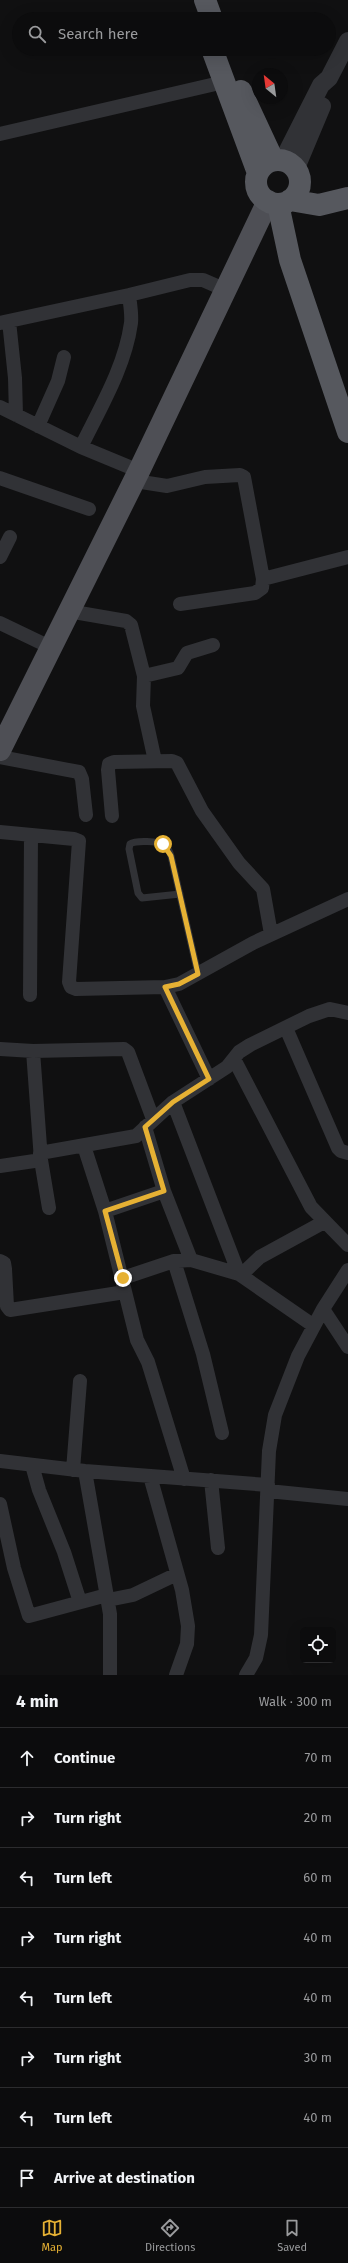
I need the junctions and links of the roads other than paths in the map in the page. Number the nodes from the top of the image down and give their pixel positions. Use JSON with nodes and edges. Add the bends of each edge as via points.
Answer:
{"nodes":[{"id":1,"x":194,"y":0,"type":"edge"},
{"id":2,"x":205,"y":0,"type":"edge"},
{"id":3,"x":198,"y":12,"type":"edge"},
{"id":4,"x":209,"y":12,"type":"edge"},
{"id":5,"x":348,"y":41,"type":"edge"},
{"id":6,"x":215,"y":56,"type":"edge"},
{"id":7,"x":227,"y":56,"type":"edge"},
{"id":8,"x":224,"y":82,"type":"junction"},
{"id":9,"x":0,"y":134,"type":"edge"},
{"id":10,"x":278,"y":165,"type":"junction"},
{"id":11,"x":348,"y":186,"type":"edge"},
{"id":12,"x":348,"y":198,"type":"edge"},
{"id":13,"x":284,"y":199,"type":"junction"},
{"id":14,"x":226,"y":290,"type":"junction"},
{"id":15,"x":129,"y":295,"type":"junction"},
{"id":16,"x":4,"y":322,"type":"edge"},
{"id":17,"x":64,"y":357,"type":"dead end"},
{"id":18,"x":0,"y":407,"type":"edge"},
{"id":19,"x":16,"y":415,"type":"junction"},
{"id":20,"x":38,"y":426,"type":"junction"},
{"id":21,"x":348,"y":432,"type":"edge"},
{"id":22,"x":81,"y":447,"type":"junction"},
{"id":23,"x":137,"y":476,"type":"junction"},
{"id":24,"x":0,"y":478,"type":"edge"},
{"id":25,"x":89,"y":509,"type":"dead end"},
{"id":26,"x":10,"y":537,"type":"dead end"},
{"id":27,"x":0,"y":557,"type":"edge"},
{"id":28,"x":348,"y":557,"type":"edge"},
{"id":29,"x":263,"y":579,"type":"junction"},
{"id":30,"x":180,"y":604,"type":"dead end"},
{"id":31,"x":68,"y":611,"type":"junction"},
{"id":32,"x":0,"y":623,"type":"edge"},
{"id":33,"x":213,"y":645,"type":"dead end"},
{"id":34,"x":50,"y":647,"type":"junction"},
{"id":35,"x":144,"y":676,"type":"junction"},
{"id":36,"x":0,"y":750,"type":"edge"},
{"id":37,"x":0,"y":757,"type":"edge"},
{"id":38,"x":155,"y":761,"type":"junction"},
{"id":39,"x":86,"y":815,"type":"dead end"},
{"id":40,"x":112,"y":816,"type":"dead end"},
{"id":41,"x":0,"y":832,"type":"edge"},
{"id":42,"x":32,"y":835,"type":"junction"},
{"id":43,"x":180,"y":894,"type":"junction"},
{"id":44,"x":348,"y":899,"type":"edge"},
{"id":45,"x":271,"y":934,"type":"junction"},
{"id":46,"x":198,"y":974,"type":"junction"},
{"id":47,"x":165,"y":987,"type":"junction"},
{"id":48,"x":30,"y":995,"type":"dead end"},
{"id":49,"x":348,"y":1013,"type":"edge"},
{"id":50,"x":286,"y":1028,"type":"junction"},
{"id":51,"x":0,"y":1048,"type":"edge"},
{"id":52,"x":33,"y":1051,"type":"junction"},
{"id":53,"x":234,"y":1059,"type":"junction"},
{"id":54,"x":209,"y":1079,"type":"junction"},
{"id":55,"x":173,"y":1102,"type":"junction"},
{"id":56,"x":149,"y":1123,"type":"junction"},
{"id":57,"x":84,"y":1146,"type":"junction"},
{"id":58,"x":348,"y":1152,"type":"edge"},
{"id":59,"x":41,"y":1157,"type":"junction"},
{"id":60,"x":0,"y":1166,"type":"edge"},
{"id":61,"x":164,"y":1191,"type":"junction"},
{"id":62,"x":49,"y":1208,"type":"dead end"},
{"id":63,"x":105,"y":1211,"type":"junction"},
{"id":64,"x":324,"y":1222,"type":"junction"},
{"id":65,"x":348,"y":1245,"type":"edge"},
{"id":66,"x":0,"y":1260,"type":"edge"},
{"id":67,"x":191,"y":1260,"type":"junction"},
{"id":68,"x":174,"y":1261,"type":"junction"},
{"id":69,"x":348,"y":1270,"type":"edge"},
{"id":70,"x":240,"y":1274,"type":"junction"},
{"id":71,"x":124,"y":1285,"type":"junction"},
{"id":72,"x":323,"y":1309,"type":"junction"},
{"id":73,"x":314,"y":1326,"type":"junction"},
{"id":74,"x":348,"y":1347,"type":"edge"},
{"id":75,"x":80,"y":1381,"type":"dead end"},
{"id":76,"x":222,"y":1433,"type":"dead end"},
{"id":77,"x":0,"y":1461,"type":"edge"},
{"id":78,"x":32,"y":1465,"type":"junction"},
{"id":79,"x":79,"y":1470,"type":"junction"},
{"id":80,"x":150,"y":1476,"type":"junction"},
{"id":81,"x":184,"y":1479,"type":"junction"},
{"id":82,"x":211,"y":1480,"type":"junction"},
{"id":83,"x":268,"y":1488,"type":"junction"},
{"id":84,"x":348,"y":1499,"type":"edge"},
{"id":85,"x":0,"y":1504,"type":"edge"},
{"id":86,"x":218,"y":1548,"type":"dead end"},
{"id":87,"x":177,"y":1574,"type":"junction"},
{"id":88,"x":108,"y":1597,"type":"junction"},
{"id":89,"x":80,"y":1602,"type":"junction"},
{"id":90,"x":110,"y":1675,"type":"edge"},
{"id":91,"x":176,"y":1675,"type":"edge"},
{"id":92,"x":246,"y":1675,"type":"edge"}],
"edges":[{"from":1,"to":3,"type":"highway"},
{"from":2,"to":4,"type":"highway"},
{"from":5,"to":10,"type":"street","via":[[329,78],[321,84]]},
{"from":6,"to":8,"type":"highway"},
{"from":7,"to":10,"type":"highway","via":[[235,79]]},
{"from":8,"to":9,"type":"street"},
{"from":8,"to":10,"type":"highway"},
{"from":10,"to":13,"type":"highway","via":[[300,175]]},
{"from":10,"to":13,"type":"highway","via":[[256,186],[259,192]]},
{"from":11,"to":13,"type":"highway"},
{"from":12,"to":13,"type":"highway","via":[[319,205]]},
{"from":13,"to":14,"type":"main road"},
{"from":13,"to":21,"type":"highway","via":[[290,260]]},
{"from":14,"to":15,"type":"street","via":[[194,279]]},
{"from":14,"to":23,"type":"main road"},
{"from":15,"to":16,"type":"street"},
{"from":15,"to":22,"type":"street","via":[[131,321],[123,356],[117,374]]},
{"from":16,"to":19,"type":"street","via":[[15,378]]},
{"from":17,"to":20,"type":"street","via":[[58,381]]},
{"from":18,"to":19,"type":"street"},
{"from":19,"to":20,"type":"street"},
{"from":20,"to":22,"type":"street"},
{"from":22,"to":23,"type":"street"},
{"from":23,"to":29,"type":"street","via":[[167,486],[205,478],[243,475]]},
{"from":23,"to":31,"type":"main road"},
{"from":24,"to":25,"type":"street"},
{"from":26,"to":27,"type":"street"},
{"from":28,"to":29,"type":"street"},
{"from":29,"to":30,"type":"street","via":[[261,590],[255,593]]},
{"from":31,"to":34,"type":"main road"},
{"from":31,"to":35,"type":"street","via":[[123,620],[130,624]]},
{"from":32,"to":34,"type":"street"},
{"from":33,"to":35,"type":"street","via":[[186,653],[178,668]]},
{"from":34,"to":36,"type":"main road"},
{"from":35,"to":38,"type":"street","via":[[144,706]]},
{"from":37,"to":39,"type":"street","via":[[79,772]]},
{"from":38,"to":40,"type":"street","via":[[110,764],[108,770]]},
{"from":38,"to":45,"type":"street","via":[[172,761],[179,765],[202,811],[239,863],[262,887]]},
{"from":41,"to":42,"type":"street"},
{"from":42,"to":47,"type":"street","via":[[74,839],[80,842],[69,982],[71,987]]},
{"from":42,"to":48,"type":"street"},
{"from":43,"to":43,"type":"lane","via":[[166,846],[160,843],[130,844],[128,849],[137,888],[142,898]]},
{"from":43,"to":46,"type":"lane"},
{"from":44,"to":45,"type":"street"},
{"from":45,"to":46,"type":"street"},
{"from":46,"to":47,"type":"street","via":[[179,984]]},
{"from":47,"to":54,"type":"street"},
{"from":49,"to":50,"type":"street","via":[[330,1009]]},
{"from":50,"to":53,"type":"street","via":[[250,1045]]},
{"from":50,"to":58,"type":"street","via":[[338,1148]]},
{"from":51,"to":52,"type":"street"},
{"from":52,"to":56,"type":"street","via":[[124,1049],[128,1052]]},
{"from":52,"to":59,"type":"street"},
{"from":53,"to":54,"type":"street"},
{"from":53,"to":64,"type":"street","via":[[304,1195]]},
{"from":54,"to":55,"type":"street"},
{"from":55,"to":56,"type":"street"},
{"from":55,"to":70,"type":"street"},
{"from":56,"to":57,"type":"street","via":[[139,1134],[131,1137]]},
{"from":56,"to":61,"type":"street"},
{"from":57,"to":59,"type":"street"},
{"from":57,"to":63,"type":"street"},
{"from":59,"to":60,"type":"street"},
{"from":59,"to":62,"type":"street"},
{"from":61,"to":63,"type":"street"},
{"from":61,"to":67,"type":"street"},
{"from":63,"to":71,"type":"street"},
{"from":64,"to":65,"type":"street"},
{"from":64,"to":70,"type":"street","via":[[260,1257]]},
{"from":66,"to":71,"type":"street","via":[[4,1263],[7,1304],[10,1310]]},
{"from":67,"to":68,"type":"street"},
{"from":67,"to":70,"type":"street"},
{"from":68,"to":71,"type":"street"},
{"from":68,"to":76,"type":"street","via":[[203,1354]]},
{"from":69,"to":72,"type":"street"},
{"from":70,"to":73,"type":"street"},
{"from":71,"to":81,"type":"street","via":[[137,1340],[148,1362]]},
{"from":72,"to":73,"type":"street"},
{"from":72,"to":74,"type":"street"},
{"from":73,"to":83,"type":"street","via":[[298,1356],[275,1414],[269,1451]]},
{"from":75,"to":79,"type":"street"},
{"from":77,"to":78,"type":"street"},
{"from":78,"to":79,"type":"street"},
{"from":78,"to":89,"type":"street"},
{"from":79,"to":80,"type":"street"},
{"from":79,"to":88,"type":"street"},
{"from":80,"to":81,"type":"street"},
{"from":80,"to":87,"type":"street"},
{"from":81,"to":82,"type":"street"},
{"from":82,"to":83,"type":"street"},
{"from":82,"to":86,"type":"street"},
{"from":83,"to":84,"type":"street"},
{"from":83,"to":92,"type":"street","via":[[261,1635],[256,1658]]},
{"from":85,"to":89,"type":"street","via":[[27,1614],[30,1616]]},
{"from":87,"to":88,"type":"street","via":[[133,1594]]},
{"from":87,"to":91,"type":"street","via":[[182,1590],[188,1636]]},
{"from":88,"to":89,"type":"street"},
{"from":88,"to":90,"type":"street"}]}
